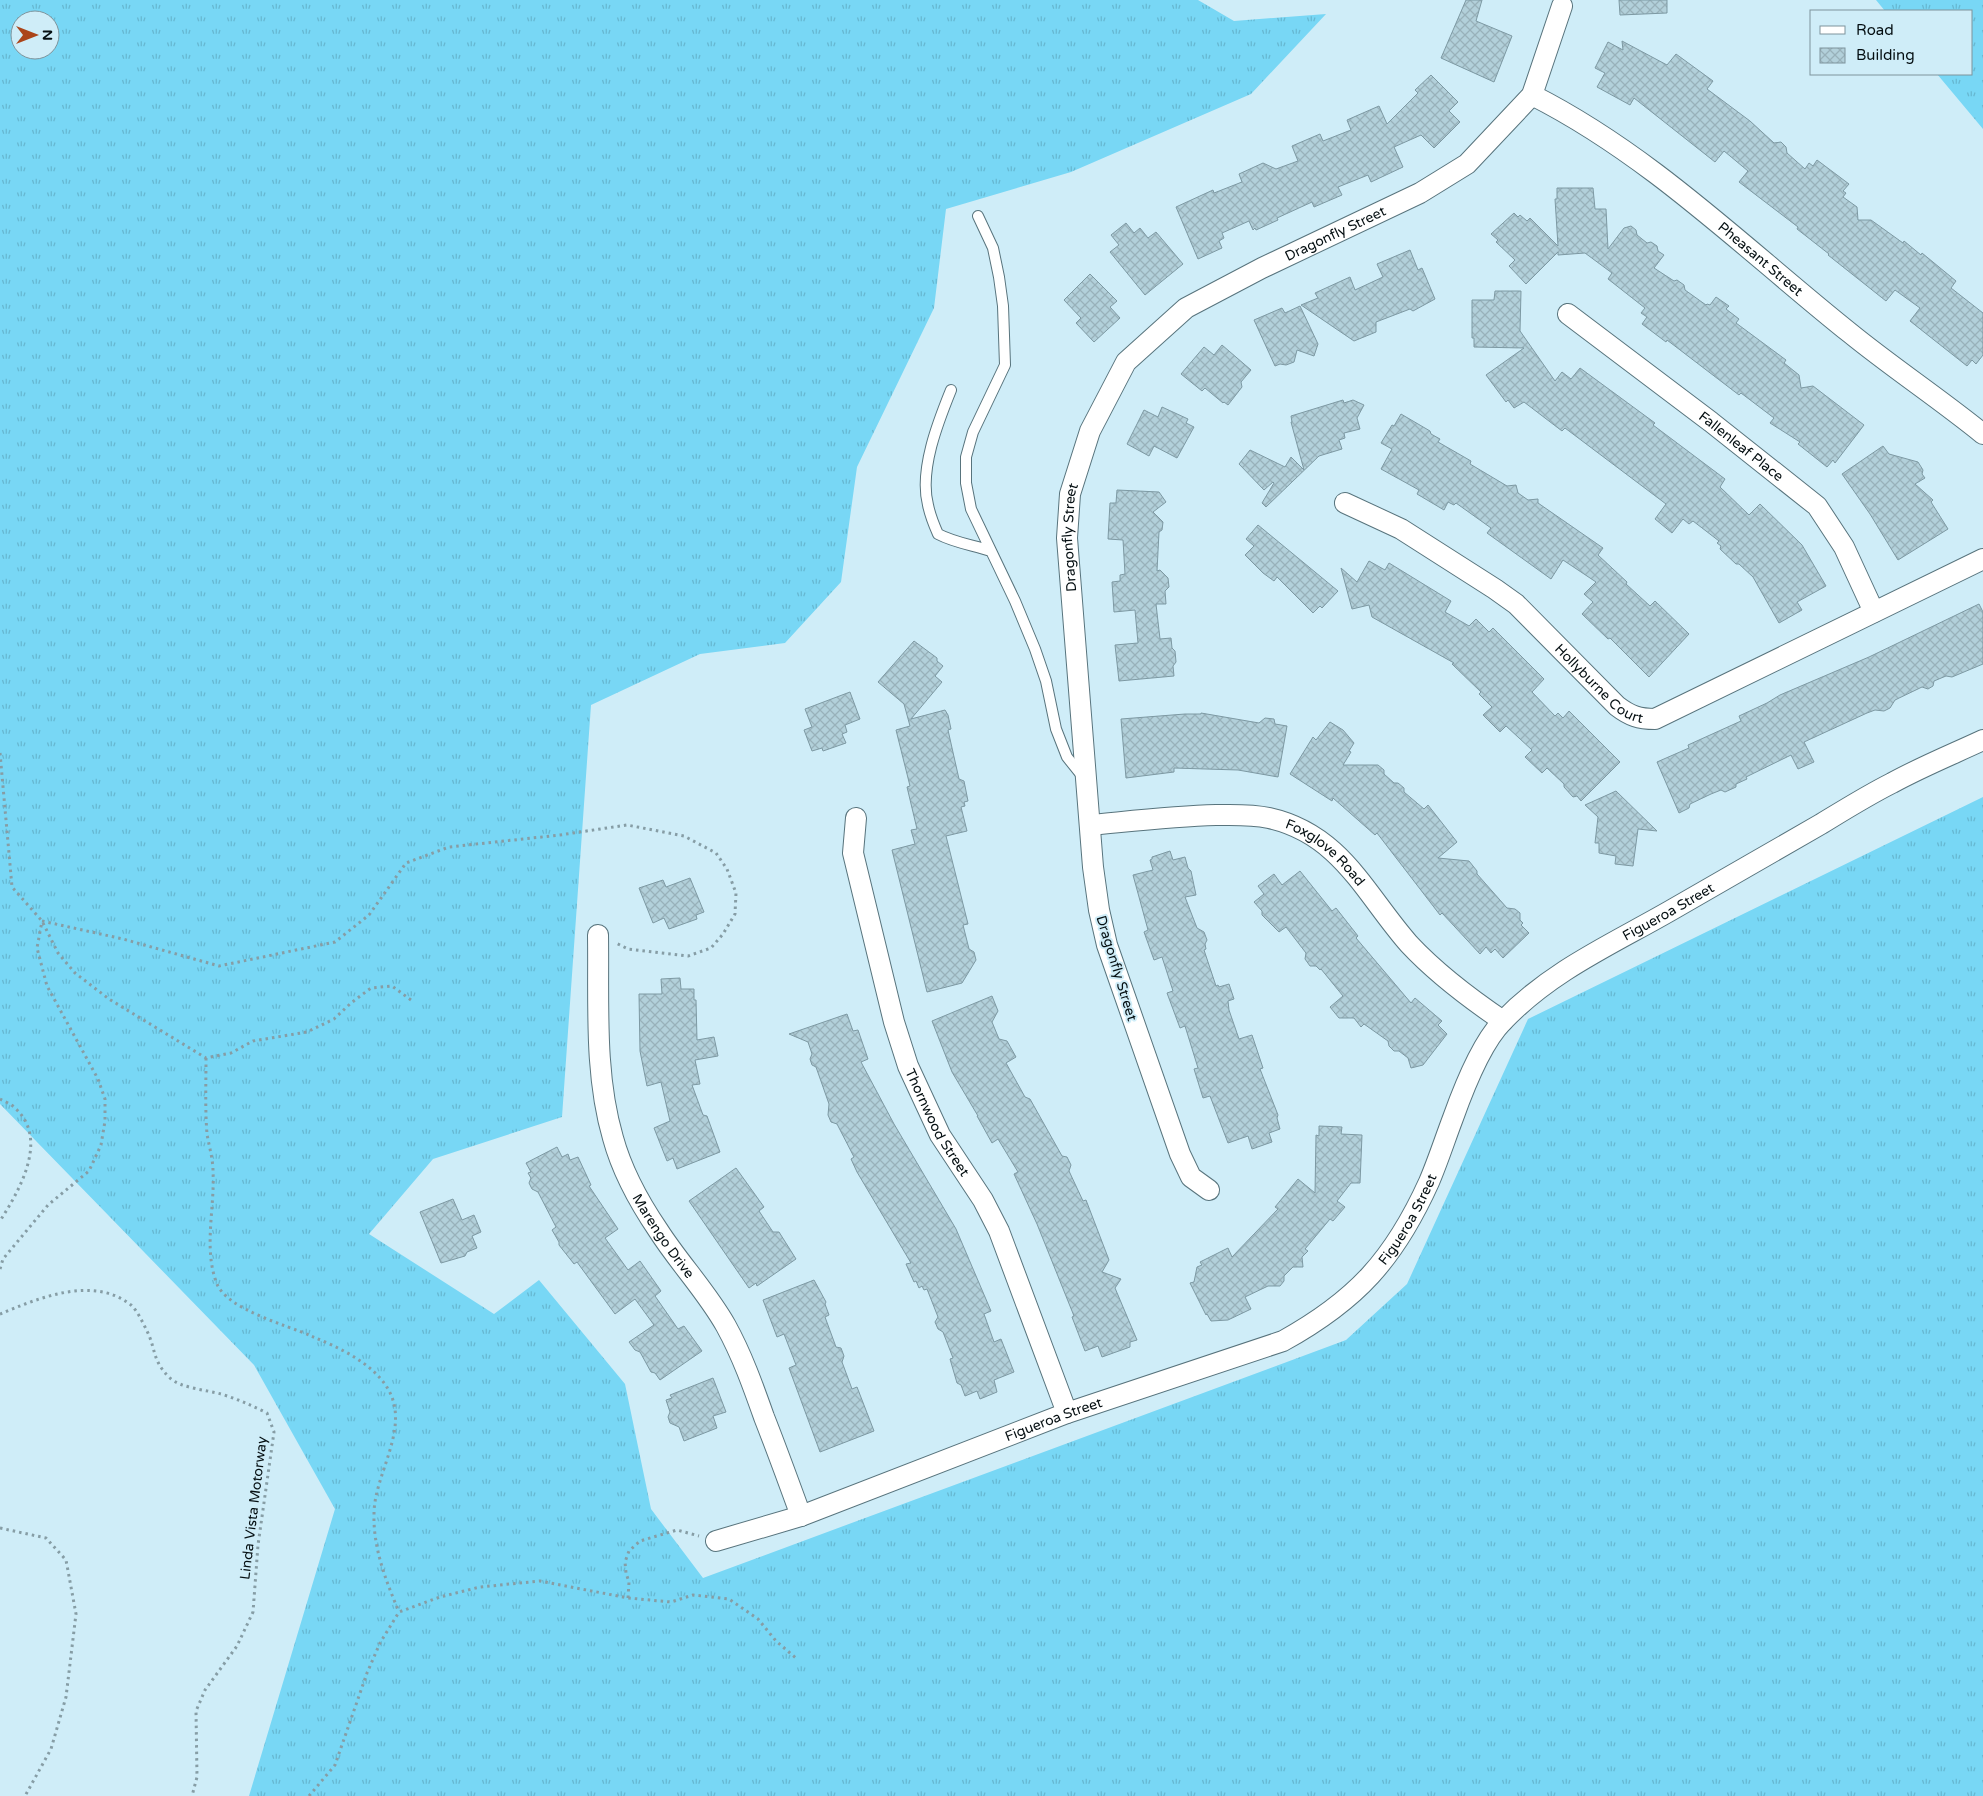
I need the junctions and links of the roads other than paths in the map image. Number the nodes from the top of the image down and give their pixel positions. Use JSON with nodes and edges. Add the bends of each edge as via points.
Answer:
{"nodes":[{"id":1,"x":1562,"y":6,"type":"dead end"},
{"id":2,"x":1532,"y":95,"type":"junction"},
{"id":3,"x":978,"y":216,"type":"dead end"},
{"id":4,"x":1568,"y":314,"type":"dead end"},
{"id":5,"x":951,"y":390,"type":"dead end"},
{"id":6,"x":1983,"y":434,"type":"edge"},
{"id":7,"x":1345,"y":503,"type":"dead end"},
{"id":8,"x":991,"y":551,"type":"junction"},
{"id":9,"x":1983,"y":559,"type":"edge"},
{"id":10,"x":1874,"y":612,"type":"junction"},
{"id":11,"x":1983,"y":740,"type":"edge"},
{"id":12,"x":1087,"y":782,"type":"junction"},
{"id":13,"x":856,"y":818,"type":"dead end"},
{"id":14,"x":1091,"y":825,"type":"junction"},
{"id":15,"x":598,"y":935,"type":"road end"},
{"id":16,"x":1503,"y":1021,"type":"junction"},
{"id":17,"x":1210,"y":1190,"type":"dead end"},
{"id":18,"x":1067,"y":1413,"type":"junction"},
{"id":19,"x":802,"y":1516,"type":"junction"},
{"id":20,"x":716,"y":1541,"type":"road end"}],
"edges":[{"from":1,"to":2,"type":"street"},
{"from":2,"to":6,"type":"street","name":"Pheasant Street","via":[[1576,118],[1676,187],[1850,333]]},
{"from":2,"to":12,"type":"street","name":"Dragonfly Street","via":[[1466,164],[1420,193],[1186,308],[1126,362],[1090,431],[1070,499],[1067,538]]},
{"from":3,"to":8,"type":"lane","via":[[993,248],[999,277],[1005,365],[973,432],[966,457],[966,483],[971,509]]},
{"from":4,"to":10,"type":"street","name":"Fallenleaf Place","via":[[1817,506],[1844,547]]},
{"from":5,"to":8,"type":"lane","via":[[936,428],[926,468],[927,504],[938,534],[950,541]]},
{"from":7,"to":10,"type":"street","name":"Hollyburne Court","via":[[1401,529],[1496,589],[1516,604],[1617,706],[1628,715],[1642,719],[1655,719]]},
{"from":8,"to":12,"type":"lane","via":[[1015,601],[1046,681],[1056,729],[1067,757]]},
{"from":9,"to":10,"type":"street","name":"Hollyburne Court"},
{"from":11,"to":16,"type":"street","name":"Figueroa Street","via":[[1892,782],[1573,964],[1549,980]]},
{"from":12,"to":14,"type":"street","name":"Dragonfly Street"},
{"from":13,"to":18,"type":"street","name":"Thornwood Street","via":[[853,853],[894,1022],[908,1066],[940,1135],[983,1200],[999,1231]]},
{"from":14,"to":16,"type":"street","name":"Foxglove Road","via":[[1177,816],[1244,815],[1292,825],[1333,850],[1428,963]]},
{"from":14,"to":17,"type":"street","name":"Dragonfly Street","via":[[1093,867],[1107,945],[1180,1154],[1191,1177]]},
{"from":15,"to":19,"type":"street","name":"Marengo Drive","via":[[600,1062],[613,1139],[642,1205],[726,1325],[743,1360]]},
{"from":16,"to":18,"type":"street","name":"Figueroa Street","via":[[1465,1085],[1430,1180],[1412,1217],[1389,1255],[1369,1279],[1311,1325],[1283,1341]]},
{"from":18,"to":19,"type":"street","name":"Figueroa Street"},
{"from":19,"to":20,"type":"street","name":"Figueroa Street"}]}
